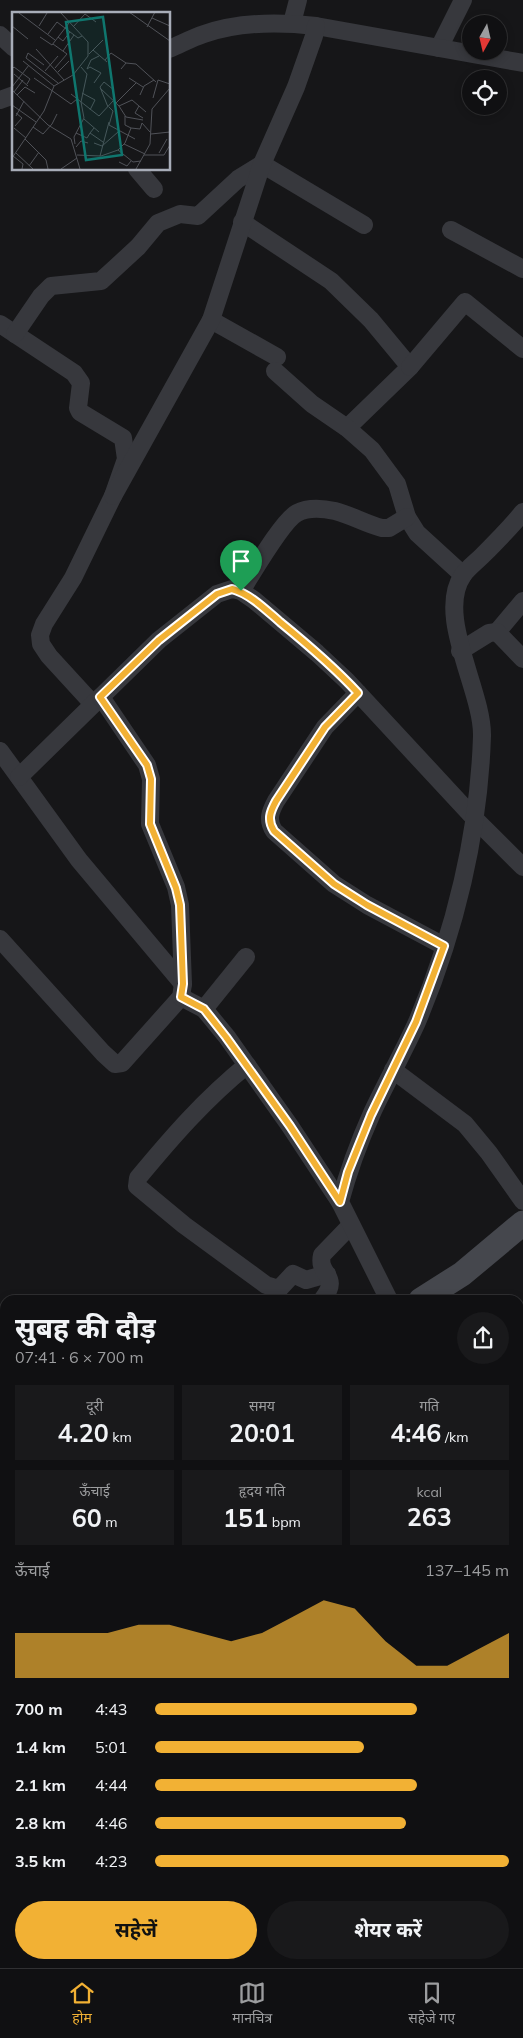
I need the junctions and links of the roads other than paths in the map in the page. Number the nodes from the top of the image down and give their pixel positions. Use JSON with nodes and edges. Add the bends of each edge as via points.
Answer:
{"nodes":[{"id":1,"x":298,"y":0,"type":"edge"},
{"id":2,"x":463,"y":0,"type":"edge"},
{"id":3,"x":292,"y":23,"type":"junction"},
{"id":4,"x":316,"y":26,"type":"junction"},
{"id":5,"x":0,"y":35,"type":"edge"},
{"id":6,"x":12,"y":46,"type":"edge"},
{"id":7,"x":439,"y":48,"type":"junction"},
{"id":8,"x":170,"y":49,"type":"edge"},
{"id":9,"x":523,"y":63,"type":"edge"},
{"id":10,"x":12,"y":96,"type":"edge"},
{"id":11,"x":0,"y":100,"type":"edge"},
{"id":12,"x":262,"y":164,"type":"junction"},
{"id":13,"x":138,"y":170,"type":"edge"},
{"id":14,"x":154,"y":189,"type":"dead end"},
{"id":15,"x":242,"y":222,"type":"junction"},
{"id":16,"x":364,"y":226,"type":"dead end"},
{"id":17,"x":451,"y":230,"type":"dead end"},
{"id":18,"x":523,"y":269,"type":"edge"},
{"id":19,"x":211,"y":320,"type":"junction"},
{"id":20,"x":0,"y":324,"type":"edge"},
{"id":21,"x":15,"y":334,"type":"junction"},
{"id":22,"x":523,"y":349,"type":"edge"},
{"id":23,"x":410,"y":367,"type":"junction"},
{"id":24,"x":347,"y":428,"type":"junction"},
{"id":25,"x":113,"y":496,"type":"junction"},
{"id":26,"x":523,"y":512,"type":"edge"},
{"id":27,"x":408,"y":518,"type":"junction"},
{"id":28,"x":462,"y":575,"type":"junction"},
{"id":29,"x":241,"y":591,"type":"junction"},
{"id":30,"x":523,"y":601,"type":"edge"},
{"id":31,"x":497,"y":632,"type":"junction"},
{"id":32,"x":460,"y":651,"type":"junction"},
{"id":33,"x":523,"y":659,"type":"edge"},
{"id":34,"x":358,"y":693,"type":"junction"},
{"id":35,"x":97,"y":701,"type":"junction"},
{"id":36,"x":0,"y":751,"type":"edge"},
{"id":37,"x":19,"y":777,"type":"junction"},
{"id":38,"x":474,"y":818,"type":"junction"},
{"id":39,"x":523,"y":867,"type":"edge"},
{"id":40,"x":0,"y":939,"type":"edge"},
{"id":41,"x":444,"y":946,"type":"junction"},
{"id":42,"x":246,"y":957,"type":"dead end"},
{"id":43,"x":182,"y":990,"type":"junction"},
{"id":44,"x":204,"y":1009,"type":"junction"},
{"id":45,"x":247,"y":1065,"type":"junction"},
{"id":46,"x":394,"y":1070,"type":"junction"},
{"id":47,"x":523,"y":1201,"type":"edge"},
{"id":48,"x":340,"y":1202,"type":"junction"},
{"id":49,"x":523,"y":1223,"type":"edge"},
{"id":50,"x":351,"y":1225,"type":"junction"},
{"id":51,"x":327,"y":1274,"type":"junction"},
{"id":52,"x":325,"y":1295,"type":"edge"},
{"id":53,"x":386,"y":1295,"type":"edge"},
{"id":54,"x":428,"y":1295,"type":"edge"}],
"edges":[{"from":1,"to":3,"type":"street"},
{"from":2,"to":7,"type":"street"},
{"from":3,"to":4,"type":"street"},
{"from":3,"to":8,"type":"street","via":[[239,26],[206,33]]},
{"from":4,"to":7,"type":"street"},
{"from":4,"to":12,"type":"street","via":[[296,87]]},
{"from":5,"to":6,"type":"street"},
{"from":7,"to":9,"type":"street"},
{"from":10,"to":11,"type":"street"},
{"from":12,"to":15,"type":"street"},
{"from":12,"to":16,"type":"street"},
{"from":12,"to":21,"type":"street","via":[[238,179],[198,216],[180,214],[158,223],[138,247],[101,281],[52,286],[41,296]]},
{"from":13,"to":14,"type":"street"},
{"from":15,"to":19,"type":"street"},
{"from":15,"to":23,"type":"street","via":[[331,281],[371,320]]},
{"from":17,"to":18,"type":"street"},
{"from":19,"to":24,"type":"street","via":[[276,364],[312,404]]},
{"from":19,"to":25,"type":"street"},
{"from":20,"to":21,"type":"street"},
{"from":21,"to":25,"type":"street","via":[[76,376],[81,387],[80,412],[123,438],[126,459]]},
{"from":22,"to":23,"type":"street","via":[[465,302]]},
{"from":23,"to":24,"type":"street"},
{"from":24,"to":27,"type":"street","via":[[372,450],[397,484]]},
{"from":25,"to":35,"type":"street","via":[[40,636],[49,656]]},
{"from":26,"to":28,"type":"street"},
{"from":27,"to":28,"type":"street","via":[[417,533]]},
{"from":27,"to":29,"type":"street","via":[[389,528],[382,528],[335,511],[317,508],[298,512],[273,542]]},
{"from":28,"to":32,"type":"street","via":[[455,610]]},
{"from":29,"to":34,"type":"street","via":[[317,653]]},
{"from":29,"to":35,"type":"street","via":[[232,589],[217,594],[159,640]]},
{"from":30,"to":31,"type":"street"},
{"from":31,"to":32,"type":"street","via":[[488,633]]},
{"from":31,"to":33,"type":"street"},
{"from":32,"to":38,"type":"street","via":[[481,718]]},
{"from":34,"to":38,"type":"street"},
{"from":34,"to":41,"type":"street","via":[[325,727],[276,801],[270,814],[270,824],[334,884]]},
{"from":35,"to":37,"type":"street"},
{"from":35,"to":43,"type":"street","via":[[147,765],[151,779],[150,824],[180,905]]},
{"from":36,"to":37,"type":"street"},
{"from":37,"to":43,"type":"street","via":[[79,860]]},
{"from":38,"to":39,"type":"street"},
{"from":38,"to":41,"type":"street","via":[[460,895]]},
{"from":40,"to":43,"type":"street","via":[[115,1064],[122,1062]]},
{"from":41,"to":46,"type":"street"},
{"from":42,"to":44,"type":"street"},
{"from":43,"to":44,"type":"street"},
{"from":44,"to":45,"type":"street"},
{"from":45,"to":48,"type":"street"},
{"from":45,"to":51,"type":"street","via":[[178,1130],[138,1178],[137,1186],[273,1289],[279,1289],[293,1274],[306,1280]]},
{"from":46,"to":47,"type":"street","via":[[465,1124]]},
{"from":46,"to":48,"type":"street","via":[[371,1115],[348,1172]]},
{"from":48,"to":50,"type":"street"},
{"from":49,"to":54,"type":"main road","via":[[462,1274]]},
{"from":50,"to":51,"type":"street","via":[[322,1255]]},
{"from":50,"to":53,"type":"street"},
{"from":51,"to":52,"type":"street","via":[[330,1287]]}]}
